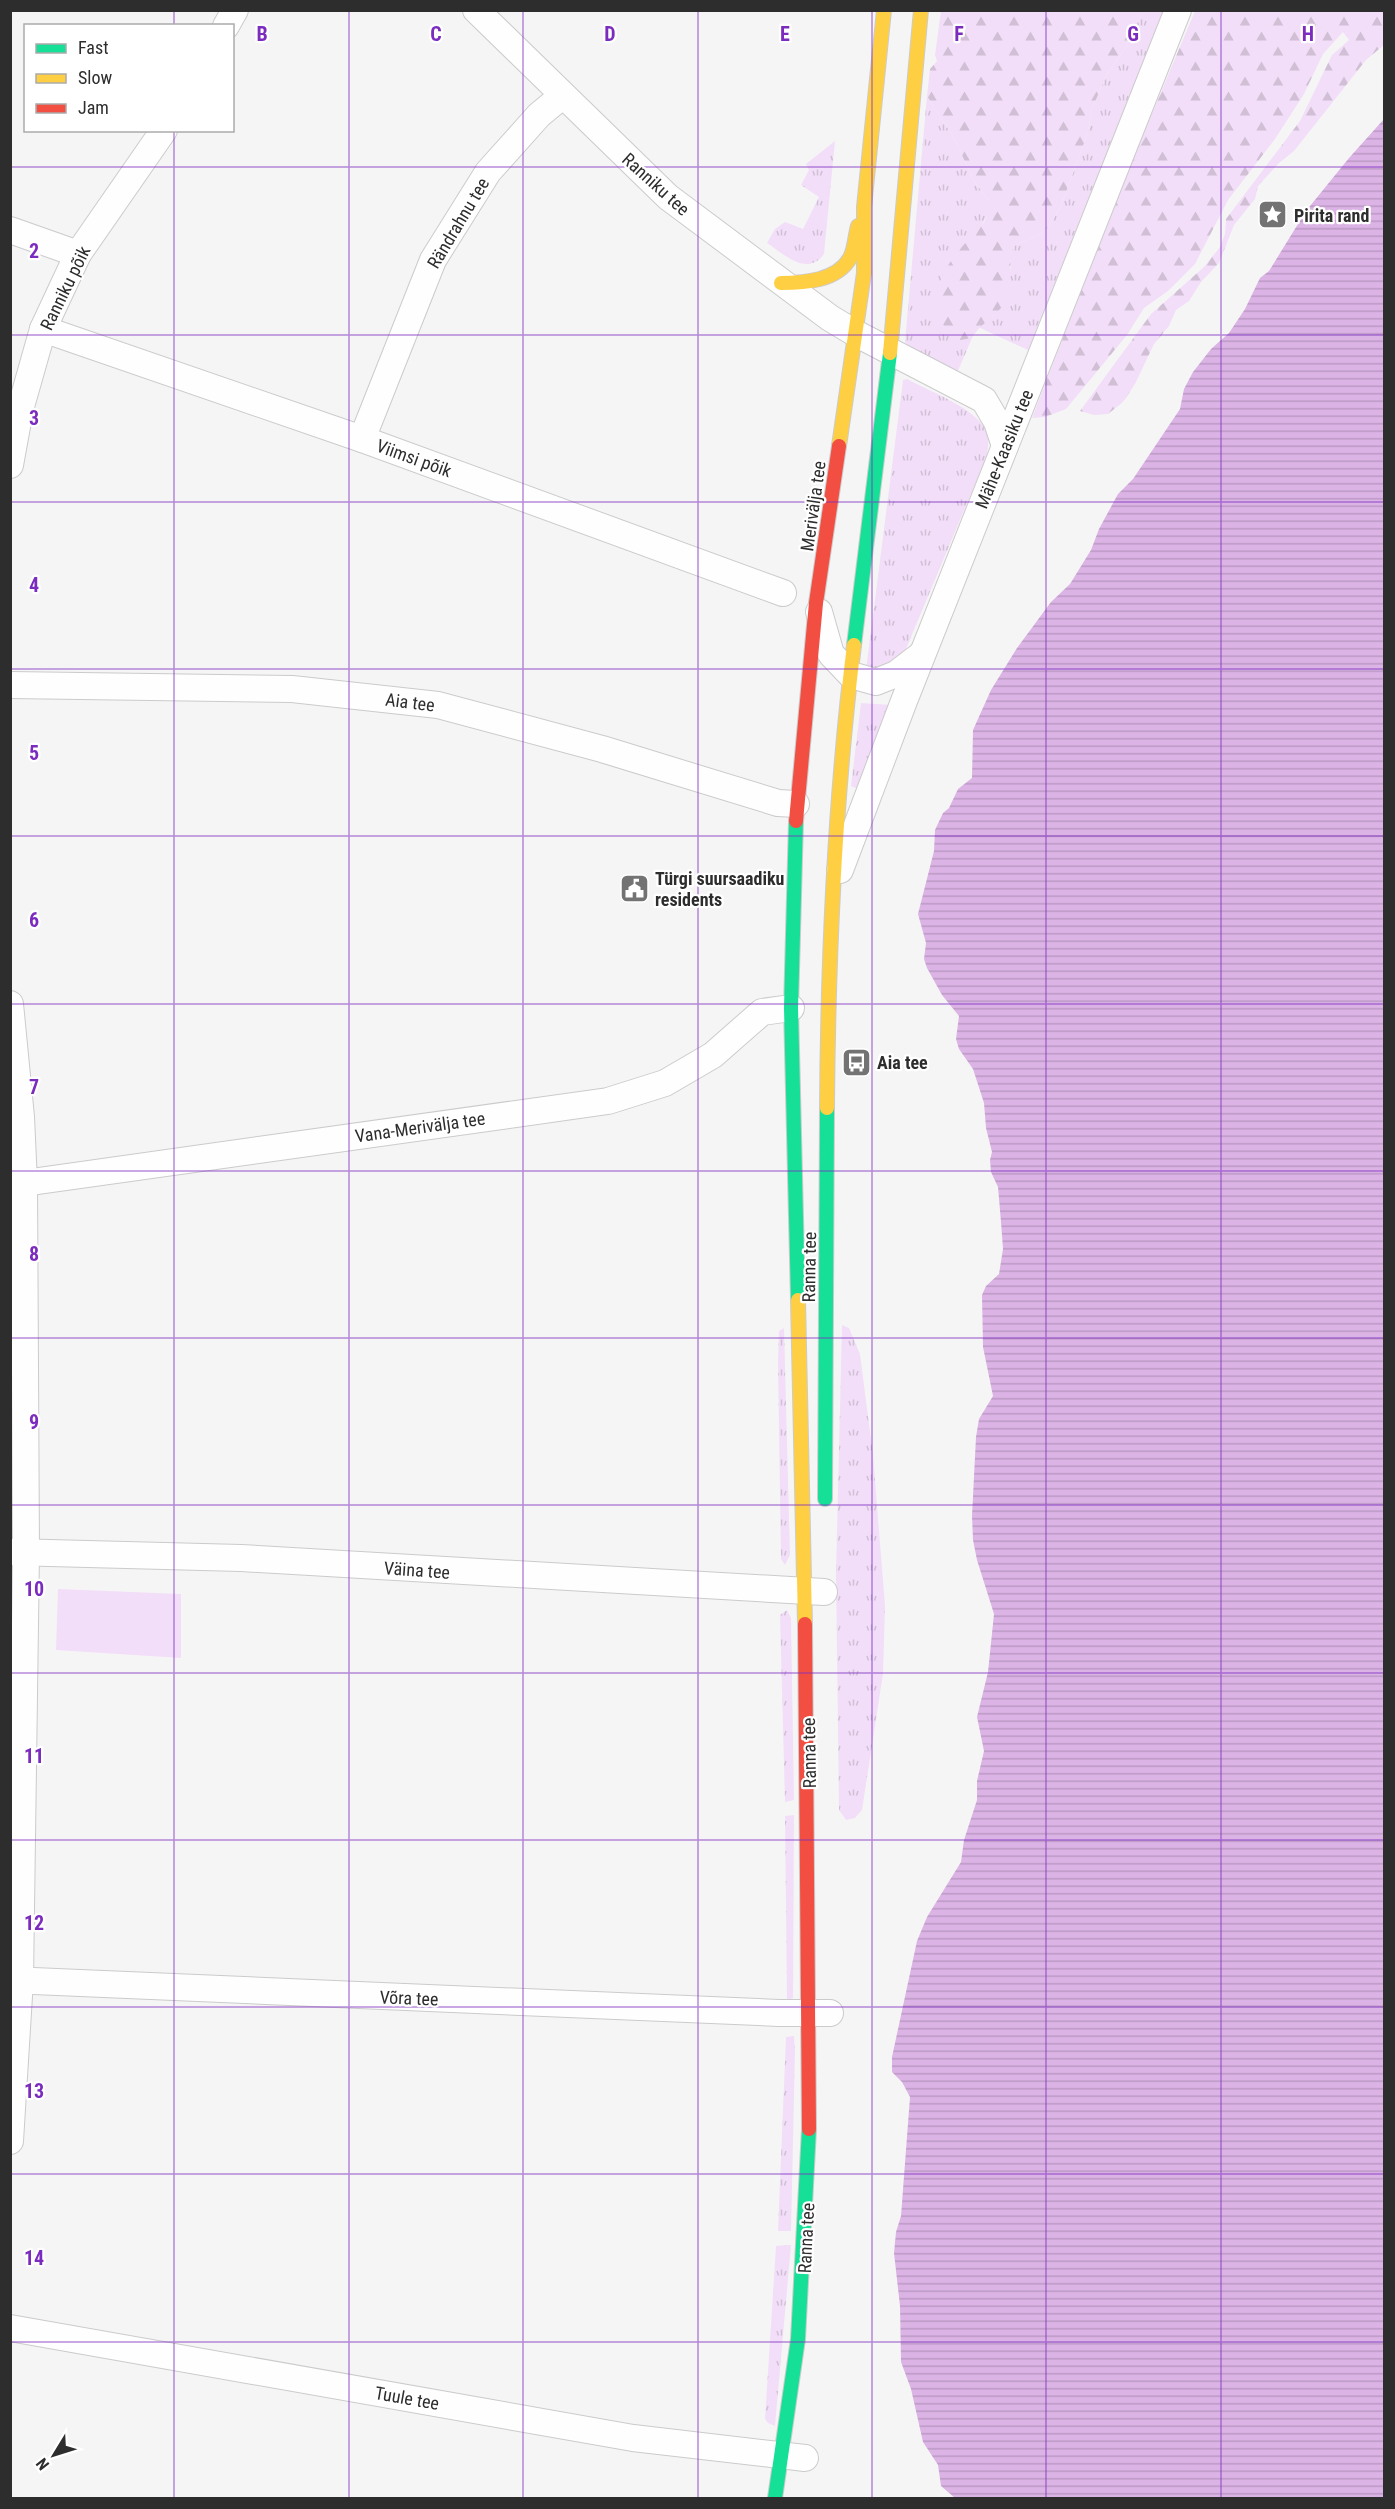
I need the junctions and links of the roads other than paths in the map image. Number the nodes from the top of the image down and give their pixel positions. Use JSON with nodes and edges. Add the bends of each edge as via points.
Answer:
{"nodes":[{"id":1,"x":235,"y":10,"type":"edge"},
{"id":2,"x":476,"y":10,"type":"edge"},
{"id":3,"x":884,"y":10,"type":"edge"},
{"id":4,"x":921,"y":10,"type":"edge"},
{"id":5,"x":1178,"y":10,"type":"edge"},
{"id":6,"x":227,"y":24,"type":"edge"},
{"id":7,"x":562,"y":96,"type":"junction"},
{"id":8,"x":163,"y":132,"type":"edge"},
{"id":9,"x":864,"y":207,"type":"junction"},
{"id":10,"x":10,"y":230,"type":"edge"},
{"id":11,"x":78,"y":254,"type":"junction"},
{"id":12,"x":781,"y":283,"type":"junction"},
{"id":13,"x":44,"y":328,"type":"junction"},
{"id":14,"x":855,"y":333,"type":"junction"},
{"id":15,"x":889,"y":350,"type":"junction"},
{"id":16,"x":1035,"y":371,"type":"junction"},
{"id":17,"x":984,"y":400,"type":"junction"},
{"id":18,"x":362,"y":439,"type":"junction"},
{"id":19,"x":1005,"y":446,"type":"junction"},
{"id":20,"x":10,"y":465,"type":"edge"},
{"id":21,"x":783,"y":593,"type":"dead end"},
{"id":22,"x":816,"y":603,"type":"junction"},
{"id":23,"x":922,"y":654,"type":"junction"},
{"id":24,"x":851,"y":675,"type":"junction"},
{"id":25,"x":10,"y":685,"type":"edge"},
{"id":26,"x":796,"y":804,"type":"junction"},
{"id":27,"x":833,"y":888,"type":"junction"},
{"id":28,"x":10,"y":1004,"type":"edge"},
{"id":29,"x":791,"y":1008,"type":"junction"},
{"id":30,"x":16,"y":1117,"type":"edge"},
{"id":31,"x":24,"y":1183,"type":"junction"},
{"id":32,"x":825,"y":1509,"type":"dead end"},
{"id":33,"x":18,"y":1553,"type":"edge"},
{"id":34,"x":819,"y":1591,"type":"junction"},
{"id":35,"x":15,"y":1980,"type":"edge"},
{"id":36,"x":824,"y":2013,"type":"junction"},
{"id":37,"x":10,"y":2141,"type":"edge"},
{"id":38,"x":10,"y":2328,"type":"edge"},
{"id":39,"x":799,"y":2457,"type":"junction"},
{"id":40,"x":775,"y":2499,"type":"edge"}],
"edges":[{"from":1,"to":6,"type":"street"},
{"from":2,"to":7,"type":"street","name":"Ranniku tee"},
{"from":3,"to":9,"type":"main road","name":"Merivälja tee"},
{"from":4,"to":15,"type":"main road"},
{"from":5,"to":16,"type":"street","name":"Mähe-Kaasiku tee"},
{"from":7,"to":12,"type":"street","name":"Ranniku tee","via":[[669,197]]},
{"from":7,"to":18,"type":"street","name":"Rändrahnu tee","via":[[539,115],[488,172],[433,260]]},
{"from":8,"to":11,"type":"street","name":"Ranniku põik"},
{"from":9,"to":12,"type":"main road","via":[[848,261],[830,275],[811,282]]},
{"from":9,"to":14,"type":"main road","name":"Merivälja tee","via":[[864,273]]},
{"from":10,"to":11,"type":"street"},
{"from":11,"to":13,"type":"street","name":"Ranniku põik"},
{"from":12,"to":14,"type":"street","name":"Ranniku tee"},
{"from":13,"to":18,"type":"street","name":"Viimsi põik"},
{"from":13,"to":20,"type":"street","name":"Ranniku põik","via":[[20,410]]},
{"from":14,"to":15,"type":"street","name":"Ranniku tee"},
{"from":14,"to":22,"type":"main road","name":"Merivälja tee"},
{"from":15,"to":17,"type":"street","name":"Ranniku tee"},
{"from":15,"to":24,"type":"main road"},
{"from":16,"to":17,"type":"street","via":[[1010,393]]},
{"from":16,"to":19,"type":"street","name":"Mähe-Kaasiku tee"},
{"from":17,"to":19,"type":"street"},
{"from":18,"to":21,"type":"street","name":"Viimsi põik"},
{"from":19,"to":23,"type":"street","name":"Mähe-Kaasiku tee"},
{"from":22,"to":24,"type":"street","via":[[831,654]]},
{"from":22,"to":26,"type":"main road","name":"Merivälja tee"},
{"from":23,"to":24,"type":"street","via":[[896,674],[876,682]]},
{"from":23,"to":27,"type":"street","name":"Mähe-Kaasiku tee"},
{"from":24,"to":27,"type":"main road"},
{"from":25,"to":26,"type":"street","name":"Aia tee","via":[[292,688],[438,705],[778,803]]},
{"from":26,"to":29,"type":"main road","name":"Merivälja tee"},
{"from":27,"to":32,"type":"main road","name":"Ranna tee","via":[[828,1006]]},
{"from":28,"to":30,"type":"street"},
{"from":29,"to":31,"type":"street","name":"Vana-Merivälja tee","via":[[762,1012],[713,1055],[665,1083],[608,1101]]},
{"from":29,"to":34,"type":"main road","name":"Ranna tee"},
{"from":30,"to":31,"type":"street"},
{"from":31,"to":33,"type":"street"},
{"from":33,"to":34,"type":"street","name":"Väina tee","via":[[241,1558]]},
{"from":33,"to":35,"type":"street"},
{"from":34,"to":36,"type":"main road","name":"Ranna tee"},
{"from":35,"to":36,"type":"street","name":"Võra tee"},
{"from":35,"to":37,"type":"street"},
{"from":36,"to":39,"type":"main road","name":"Ranna tee","via":[[808,2142],[798,2339]]},
{"from":38,"to":39,"type":"street","name":"Tuule tee","via":[[633,2438]]},
{"from":39,"to":40,"type":"main road","name":"Ranna tee"}]}
